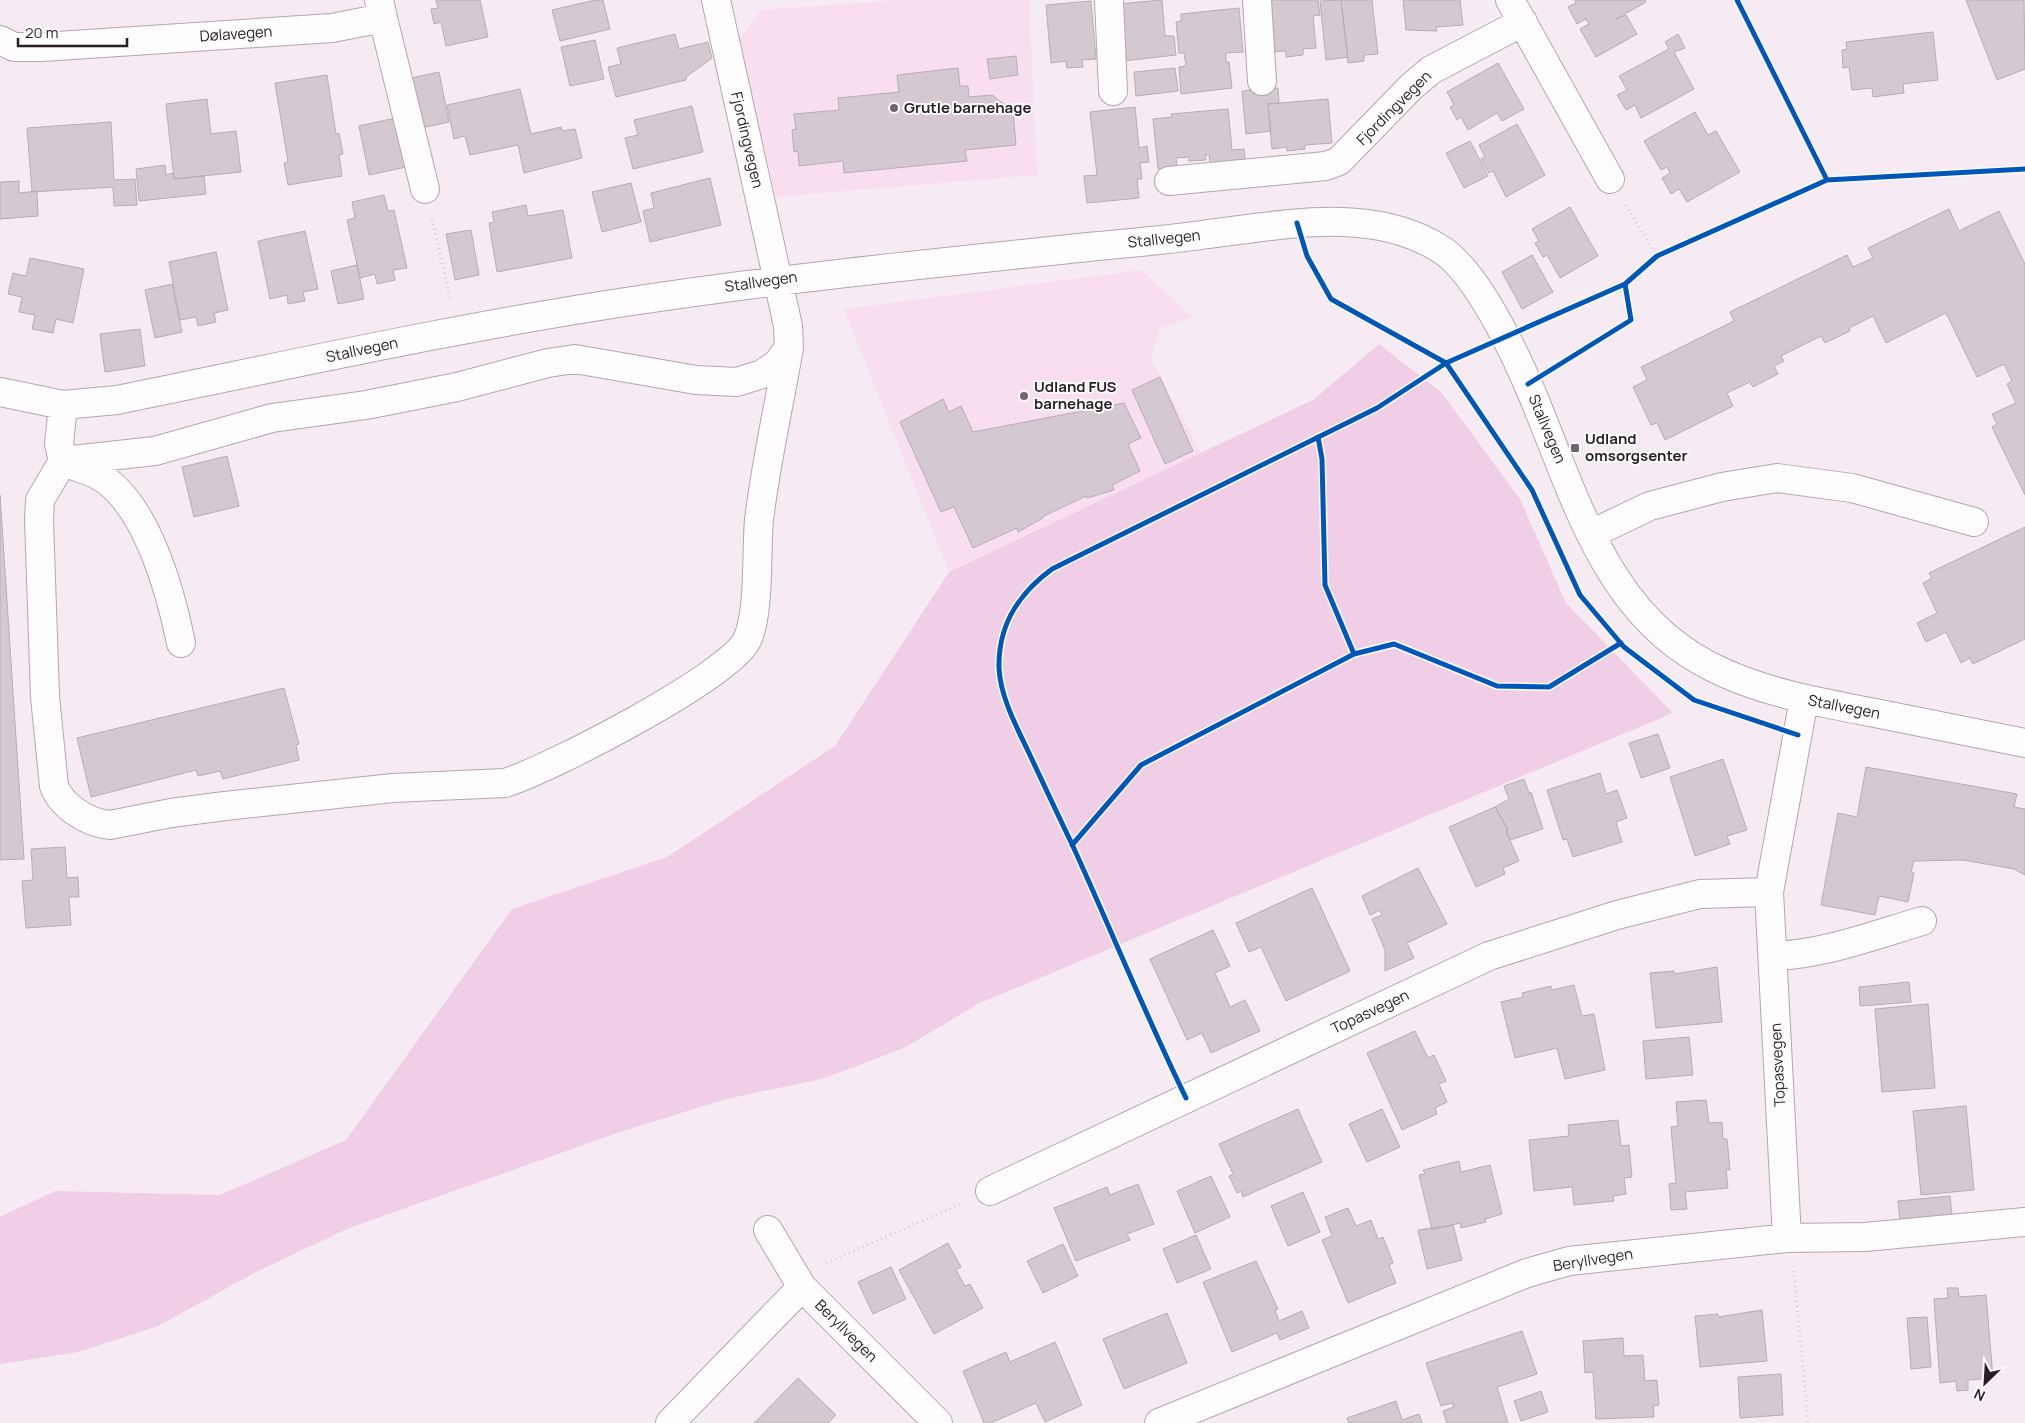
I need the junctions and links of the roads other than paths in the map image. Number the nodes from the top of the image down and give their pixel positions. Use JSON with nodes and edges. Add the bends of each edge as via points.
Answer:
{"nodes":[{"id":1,"x":716,"y":0,"type":"edge"},
{"id":2,"x":1109,"y":0,"type":"edge"},
{"id":3,"x":1257,"y":0,"type":"edge"},
{"id":4,"x":381,"y":9,"type":"edge"},
{"id":5,"x":1516,"y":11,"type":"edge"},
{"id":6,"x":0,"y":40,"type":"edge"},
{"id":7,"x":1262,"y":81,"type":"dead end"},
{"id":8,"x":1113,"y":90,"type":"dead end"},
{"id":9,"x":1610,"y":179,"type":"road end"},
{"id":10,"x":1169,"y":181,"type":"dead end"},
{"id":11,"x":425,"y":189,"type":"road end"},
{"id":12,"x":778,"y":279,"type":"junction"},
{"id":13,"x":789,"y":348,"type":"junction"},
{"id":14,"x":0,"y":392,"type":"edge"},
{"id":15,"x":62,"y":406,"type":"junction"},
{"id":16,"x":63,"y":462,"type":"junction"},
{"id":17,"x":1974,"y":522,"type":"dead end"},
{"id":18,"x":1591,"y":534,"type":"junction"},
{"id":19,"x":181,"y":643,"type":"dead end"},
{"id":20,"x":1804,"y":699,"type":"junction"},
{"id":21,"x":2025,"y":743,"type":"edge"},
{"id":22,"x":1769,"y":892,"type":"junction"},
{"id":23,"x":1922,"y":921,"type":"dead end"},
{"id":24,"x":1773,"y":956,"type":"junction"},
{"id":25,"x":990,"y":1191,"type":"road end"},
{"id":26,"x":2025,"y":1222,"type":"edge"},
{"id":27,"x":768,"y":1230,"type":"dead end"},
{"id":28,"x":1787,"y":1238,"type":"junction"},
{"id":29,"x":802,"y":1287,"type":"junction"},
{"id":30,"x":670,"y":1423,"type":"edge"},
{"id":31,"x":938,"y":1423,"type":"edge"},
{"id":32,"x":1159,"y":1423,"type":"edge"}],
"edges":[{"from":1,"to":12,"type":"street","name":"Fjordingvegen"},
{"from":2,"to":8,"type":"street"},
{"from":3,"to":7,"type":"street"},
{"from":4,"to":6,"type":"street","name":"Dølavegen","via":[[332,28],[42,47],[14,46]]},
{"from":4,"to":11,"type":"street","name":"Dølavegen"},
{"from":5,"to":9,"type":"street","name":"Fjordingvegen"},
{"from":5,"to":10,"type":"street","name":"Fjordingvegen","via":[[1430,70],[1346,156],[1326,166]]},
{"from":12,"to":13,"type":"street","name":"Fjordingvegen"},
{"from":12,"to":15,"type":"street","name":"Stallvegen","via":[[458,330],[117,400]]},
{"from":12,"to":18,"type":"street","name":"Stallvegen","via":[[1297,223],[1374,223],[1415,235],[1446,253],[1476,284],[1528,384]]},
{"from":13,"to":16,"type":"street","via":[[778,364],[762,374],[737,382],[696,380],[575,359],[366,405],[272,418],[155,451]]},
{"from":13,"to":16,"type":"street","name":"Fjordingvegen","via":[[759,520],[753,621],[747,641],[731,658],[678,696],[562,758],[505,783],[393,788],[216,807],[110,825],[74,811],[58,798],[54,786],[45,697],[40,594],[40,500]]},
{"from":14,"to":15,"type":"street","name":"Stallvegen"},
{"from":15,"to":16,"type":"street","via":[[59,444]]},
{"from":16,"to":19,"type":"street","via":[[101,477],[129,501],[146,533],[172,599]]},
{"from":17,"to":18,"type":"street","via":[[1852,488],[1777,478],[1722,487],[1650,506]]},
{"from":18,"to":20,"type":"street","name":"Stallvegen","via":[[1615,578],[1644,616],[1673,644],[1747,684]]},
{"from":20,"to":21,"type":"street","name":"Stallvegen"},
{"from":20,"to":22,"type":"street","name":"Topasvegen"},
{"from":22,"to":24,"type":"street","name":"Topasvegen"},
{"from":22,"to":25,"type":"street","name":"Topasvegen","via":[[1700,894],[1617,914],[1489,956]]},
{"from":23,"to":24,"type":"street","via":[[1804,955]]},
{"from":24,"to":28,"type":"street","name":"Topasvegen"},
{"from":26,"to":28,"type":"street","name":"Beryllvegen","via":[[1866,1237]]},
{"from":27,"to":29,"type":"street","name":"Beryllvegen"},
{"from":28,"to":32,"type":"street","name":"Beryllvegen","via":[[1569,1261],[1527,1273]]},
{"from":29,"to":30,"type":"street"},
{"from":29,"to":31,"type":"street","name":"Beryllvegen"}]}
